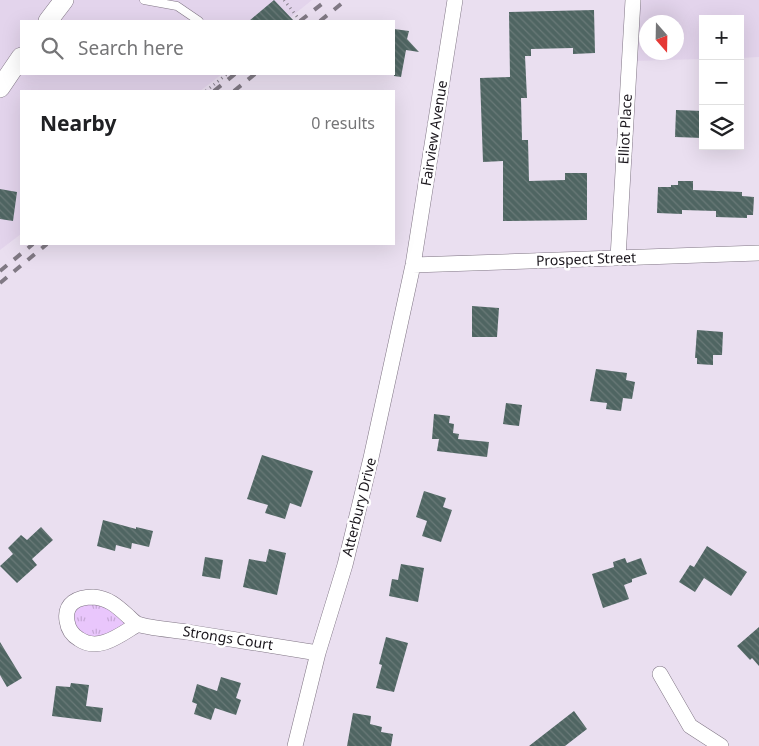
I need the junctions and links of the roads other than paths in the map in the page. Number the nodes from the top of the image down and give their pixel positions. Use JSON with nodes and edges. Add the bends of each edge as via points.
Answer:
{"nodes":[{"id":1,"x":64,"y":0,"type":"edge"},
{"id":2,"x":144,"y":0,"type":"edge"},
{"id":3,"x":455,"y":0,"type":"edge"},
{"id":4,"x":633,"y":0,"type":"edge"},
{"id":5,"x":49,"y":20,"type":"edge"},
{"id":6,"x":197,"y":20,"type":"edge"},
{"id":7,"x":20,"y":59,"type":"edge"},
{"id":8,"x":0,"y":88,"type":"edge"},
{"id":9,"x":759,"y":254,"type":"edge"},
{"id":10,"x":618,"y":258,"type":"junction"},
{"id":11,"x":413,"y":265,"type":"junction"},
{"id":12,"x":138,"y":624,"type":"dead end"},
{"id":13,"x":318,"y":653,"type":"junction"},
{"id":14,"x":660,"y":674,"type":"dead end"},
{"id":15,"x":295,"y":746,"type":"edge"},
{"id":16,"x":721,"y":746,"type":"edge"}],
"edges":[{"from":1,"to":5,"type":"street"},
{"from":2,"to":6,"type":"lane","via":[[177,6]]},
{"from":3,"to":11,"type":"street","name":"Fairview Avenue"},
{"from":4,"to":10,"type":"street","name":"Elliot Place"},
{"from":7,"to":8,"type":"street"},
{"from":9,"to":10,"type":"street","name":"Prospect Street"},
{"from":10,"to":11,"type":"street","name":"Prospect Street"},
{"from":11,"to":13,"type":"street","name":"Atterbury Drive","via":[[369,467],[345,565]]},
{"from":12,"to":13,"type":"street","name":"Strongs Court"},
{"from":13,"to":15,"type":"street","name":"Atterbury Drive"},
{"from":14,"to":16,"type":"street","via":[[690,726]]}]}
